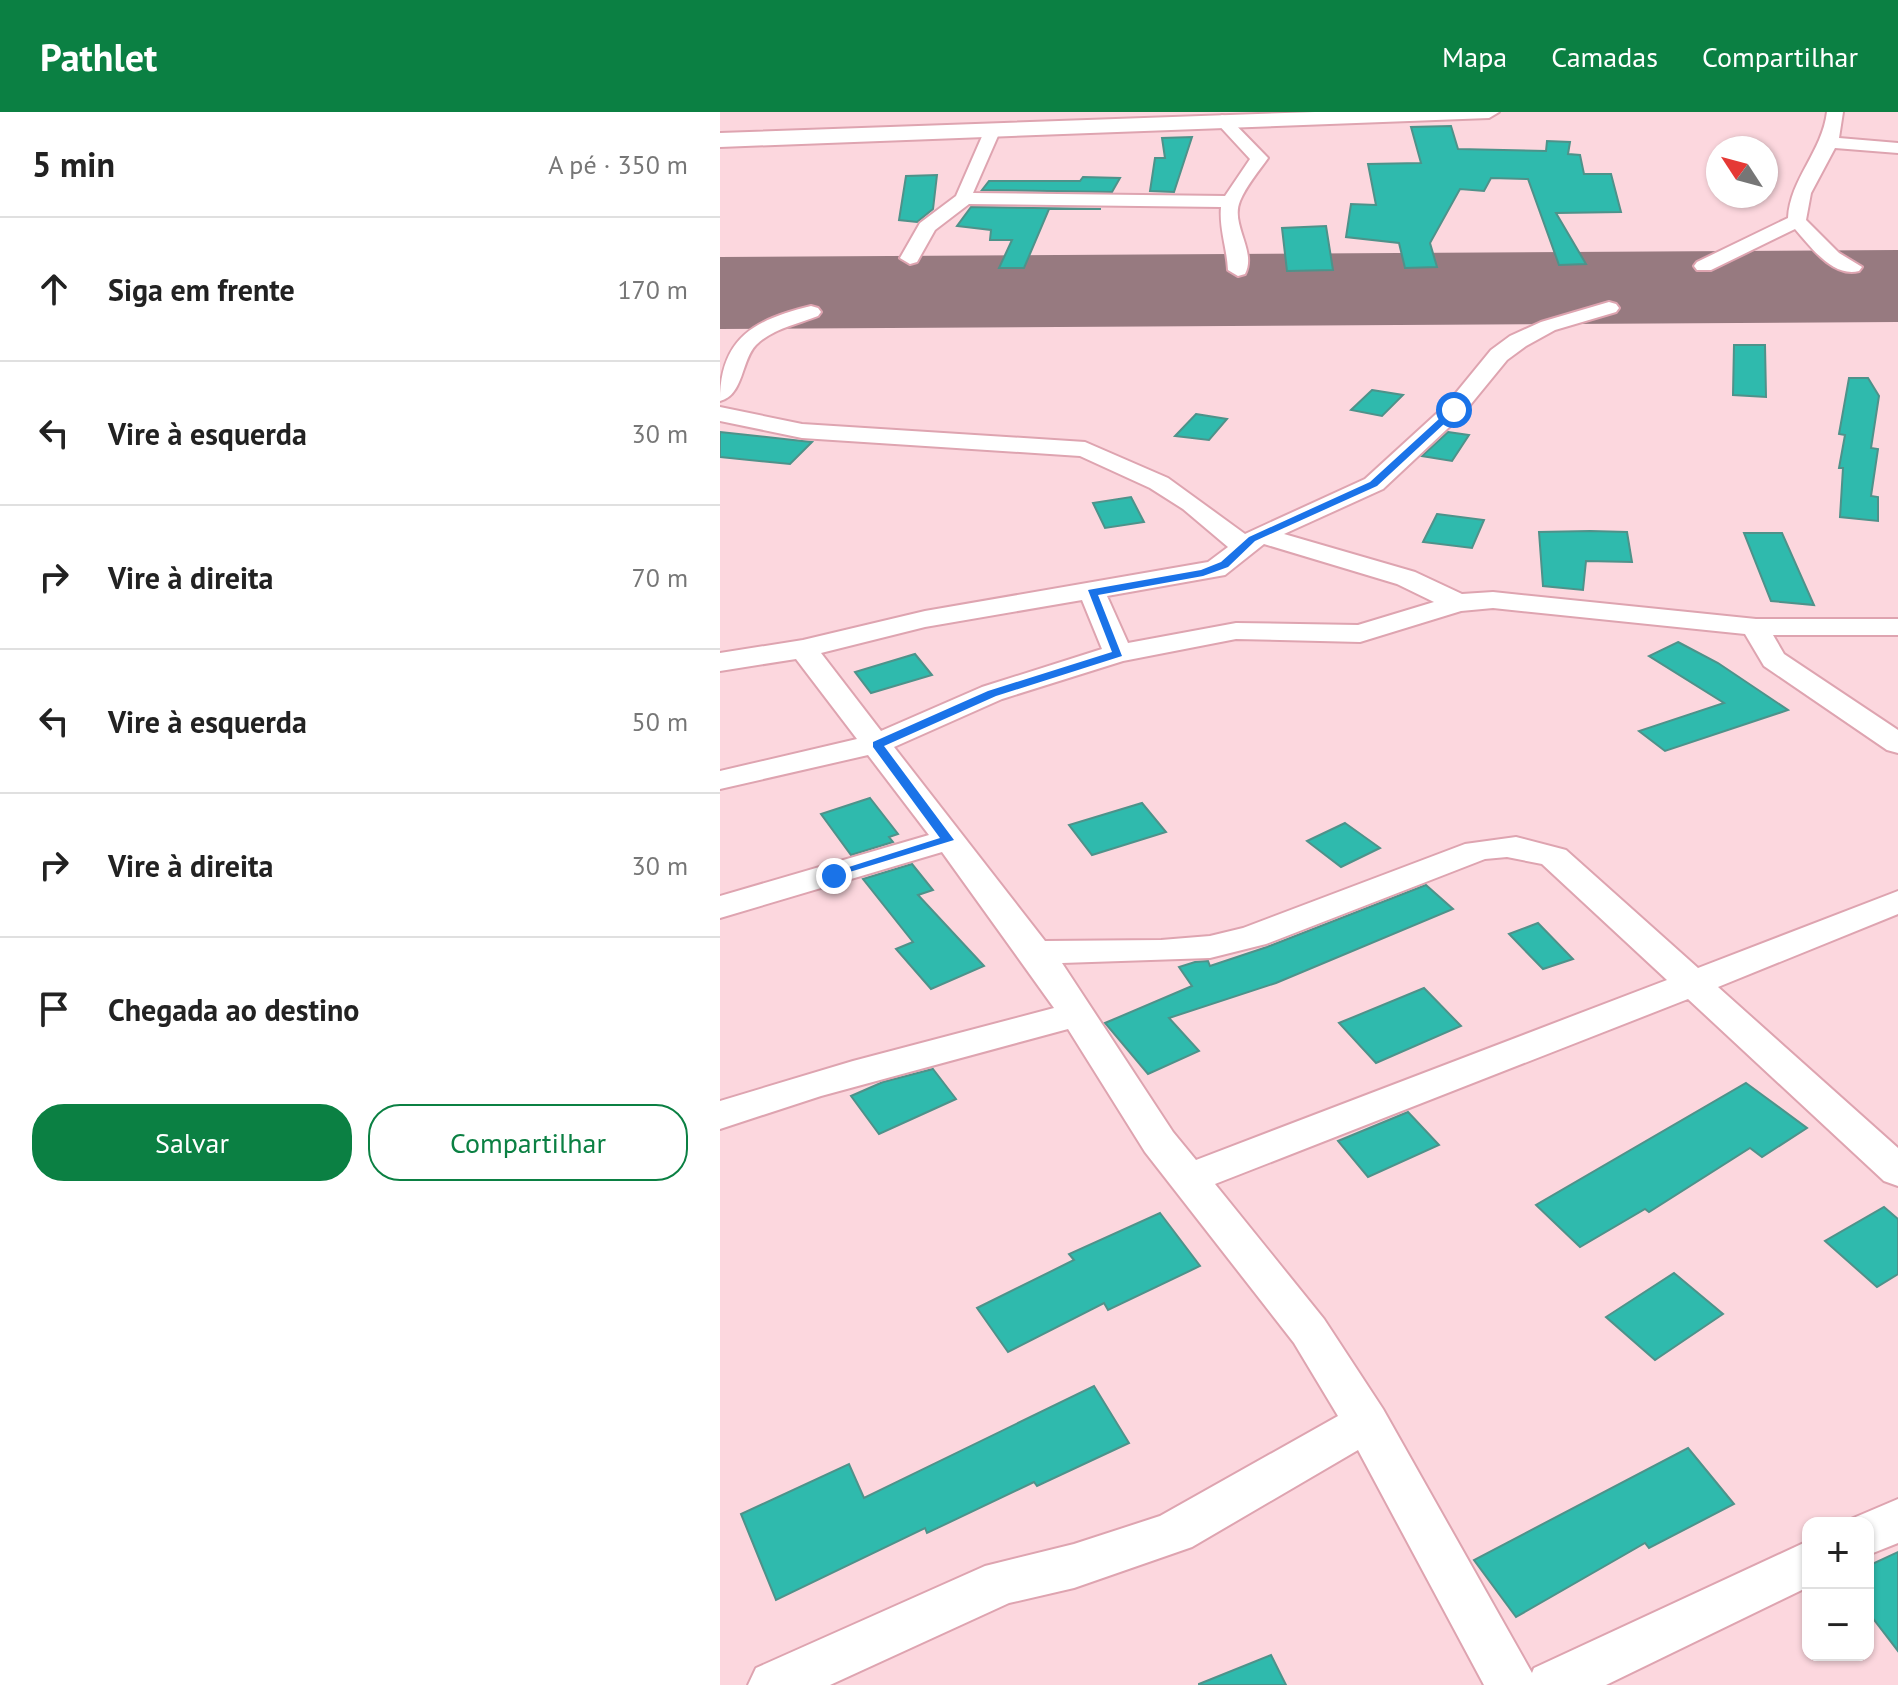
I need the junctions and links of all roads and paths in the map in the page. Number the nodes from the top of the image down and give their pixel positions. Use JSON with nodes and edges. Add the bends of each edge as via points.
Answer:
{"nodes":[{"id":1,"x":1489,"y":112,"type":"edge"},
{"id":2,"x":1835,"y":112,"type":"edge"},
{"id":3,"x":1429,"y":113,"type":"edge"},
{"id":4,"x":1158,"y":117,"type":"edge"},
{"id":5,"x":1222,"y":120,"type":"junction"},
{"id":6,"x":993,"y":129,"type":"junction"},
{"id":7,"x":720,"y":140,"type":"edge"},
{"id":8,"x":1832,"y":143,"type":"junction"},
{"id":9,"x":1898,"y":148,"type":"edge"},
{"id":10,"x":965,"y":198,"type":"junction"},
{"id":11,"x":1230,"y":202,"type":"junction"},
{"id":12,"x":1797,"y":221,"type":"junction"},
{"id":13,"x":910,"y":258,"type":"dead end"},
{"id":14,"x":1704,"y":266,"type":"dead end"},
{"id":15,"x":1852,"y":267,"type":"dead end"},
{"id":16,"x":1238,"y":270,"type":"dead end"},
{"id":17,"x":1609,"y":308,"type":"dead end"},
{"id":18,"x":811,"y":312,"type":"dead end"},
{"id":19,"x":720,"y":394,"type":"edge"},
{"id":20,"x":720,"y":414,"type":"edge"},
{"id":21,"x":1251,"y":540,"type":"junction"},
{"id":22,"x":1092,"y":593,"type":"junction"},
{"id":23,"x":1458,"y":603,"type":"junction"},
{"id":24,"x":1756,"y":627,"type":"junction"},
{"id":25,"x":1898,"y":627,"type":"edge"},
{"id":26,"x":803,"y":649,"type":"junction"},
{"id":27,"x":1118,"y":653,"type":"junction"},
{"id":28,"x":720,"y":662,"type":"edge"},
{"id":29,"x":877,"y":744,"type":"junction"},
{"id":30,"x":1898,"y":744,"type":"edge"},
{"id":31,"x":720,"y":780,"type":"edge"},
{"id":32,"x":948,"y":840,"type":"junction"},
{"id":33,"x":1898,"y":902,"type":"edge"},
{"id":34,"x":720,"y":907,"type":"edge"},
{"id":35,"x":1035,"y":952,"type":"junction"},
{"id":36,"x":1694,"y":983,"type":"junction"},
{"id":37,"x":1077,"y":1014,"type":"junction"},
{"id":38,"x":720,"y":1115,"type":"edge"},
{"id":39,"x":1898,"y":1171,"type":"edge"},
{"id":40,"x":1190,"y":1178,"type":"junction"},
{"id":41,"x":1367,"y":1422,"type":"junction"},
{"id":42,"x":1898,"y":1520,"type":"edge"},
{"id":43,"x":1874,"y":1531,"type":"edge"},
{"id":44,"x":1802,"y":1566,"type":"edge"},
{"id":45,"x":774,"y":1685,"type":"edge"},
{"id":46,"x":1511,"y":1685,"type":"edge"},
{"id":47,"x":1552,"y":1685,"type":"edge"}],
"edges":[{"from":1,"to":3,"type":"main road"},
{"from":2,"to":8,"type":"street"},
{"from":3,"to":5,"type":"main road"},
{"from":4,"to":5,"type":"main road"},
{"from":4,"to":6,"type":"main road"},
{"from":5,"to":11,"type":"street","via":[[1259,158]]},
{"from":6,"to":7,"type":"main road"},
{"from":6,"to":10,"type":"street"},
{"from":8,"to":9,"type":"street"},
{"from":8,"to":12,"type":"street","via":[[1798,197]]},
{"from":10,"to":11,"type":"street"},
{"from":10,"to":13,"type":"street","via":[[927,227]]},
{"from":11,"to":16,"type":"street"},
{"from":12,"to":14,"type":"street"},
{"from":12,"to":15,"type":"street","via":[[1820,248]]},
{"from":17,"to":21,"type":"street","via":[[1518,341],[1374,484]]},
{"from":18,"to":19,"type":"street","via":[[751,339]]},
{"from":20,"to":21,"type":"street","via":[[802,431],[1085,449],[1159,483]]},
{"from":21,"to":22,"type":"street","via":[[1225,565],[1203,573]]},
{"from":21,"to":23,"type":"street","via":[[1380,569]]},
{"from":22,"to":26,"type":"street","via":[[883,627]]},
{"from":22,"to":27,"type":"street"},
{"from":23,"to":24,"type":"street","via":[[1493,600]]},
{"from":23,"to":27,"type":"street","via":[[1360,634],[1249,630]]},
{"from":24,"to":25,"type":"street"},
{"from":24,"to":30,"type":"street","via":[[1774,660]]},
{"from":26,"to":28,"type":"street"},
{"from":26,"to":29,"type":"street"},
{"from":27,"to":29,"type":"street","via":[[992,693]]},
{"from":29,"to":31,"type":"street"},
{"from":29,"to":32,"type":"street"},
{"from":32,"to":34,"type":"street"},
{"from":32,"to":35,"type":"street"},
{"from":33,"to":36,"type":"street"},
{"from":35,"to":36,"type":"street","via":[[1210,947],[1254,936],[1477,851],[1507,845],[1554,857]]},
{"from":35,"to":37,"type":"street"},
{"from":36,"to":39,"type":"street"},
{"from":36,"to":40,"type":"street"},
{"from":37,"to":38,"type":"street","via":[[784,1092]]},
{"from":37,"to":40,"type":"street","via":[[1134,1107]]},
{"from":40,"to":41,"type":"street","via":[[1309,1331]]},
{"from":41,"to":45,"type":"street","via":[[1175,1532],[1074,1566],[1002,1582]]},
{"from":41,"to":46,"type":"street"},
{"from":42,"to":43,"type":"street"},
{"from":44,"to":47,"type":"street"}]}
